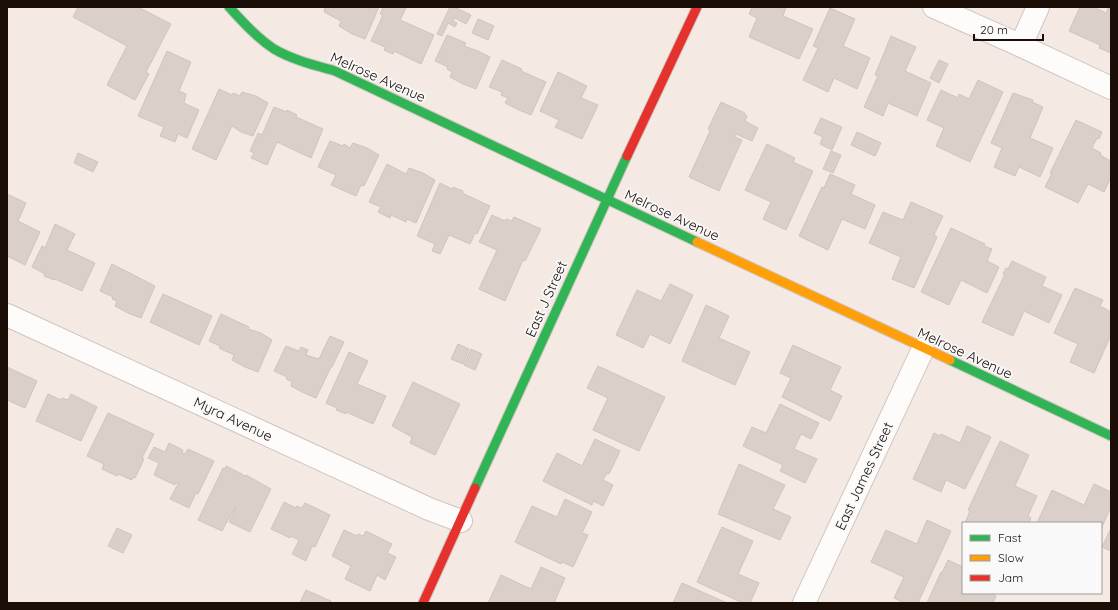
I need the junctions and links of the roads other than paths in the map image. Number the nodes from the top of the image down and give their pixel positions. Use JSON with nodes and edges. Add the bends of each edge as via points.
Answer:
{"nodes":[{"id":1,"x":229,"y":7,"type":"edge"},
{"id":2,"x":697,"y":7,"type":"edge"},
{"id":3,"x":934,"y":7,"type":"edge"},
{"id":4,"x":1038,"y":7,"type":"edge"},
{"id":5,"x":1021,"y":46,"type":"junction"},
{"id":6,"x":1111,"y":88,"type":"edge"},
{"id":7,"x":607,"y":199,"type":"junction"},
{"id":8,"x":7,"y":315,"type":"edge"},
{"id":9,"x":923,"y":349,"type":"junction"},
{"id":10,"x":1111,"y":436,"type":"edge"},
{"id":11,"x":461,"y":521,"type":"junction"},
{"id":12,"x":423,"y":603,"type":"edge"},
{"id":13,"x":804,"y":603,"type":"edge"}],
"edges":[{"from":1,"to":7,"type":"street","name":"Melrose Avenue","via":[[257,36],[275,49],[335,71]]},
{"from":2,"to":7,"type":"street","name":"East J Street"},
{"from":3,"to":5,"type":"street"},
{"from":4,"to":5,"type":"street"},
{"from":5,"to":6,"type":"street"},
{"from":7,"to":9,"type":"street","name":"Melrose Avenue"},
{"from":7,"to":11,"type":"street","name":"East J Street"},
{"from":8,"to":11,"type":"street","name":"Myra Avenue"},
{"from":9,"to":10,"type":"street","name":"Melrose Avenue"},
{"from":9,"to":13,"type":"street","name":"East James Street"},
{"from":11,"to":12,"type":"street","name":"East J Street"}]}
